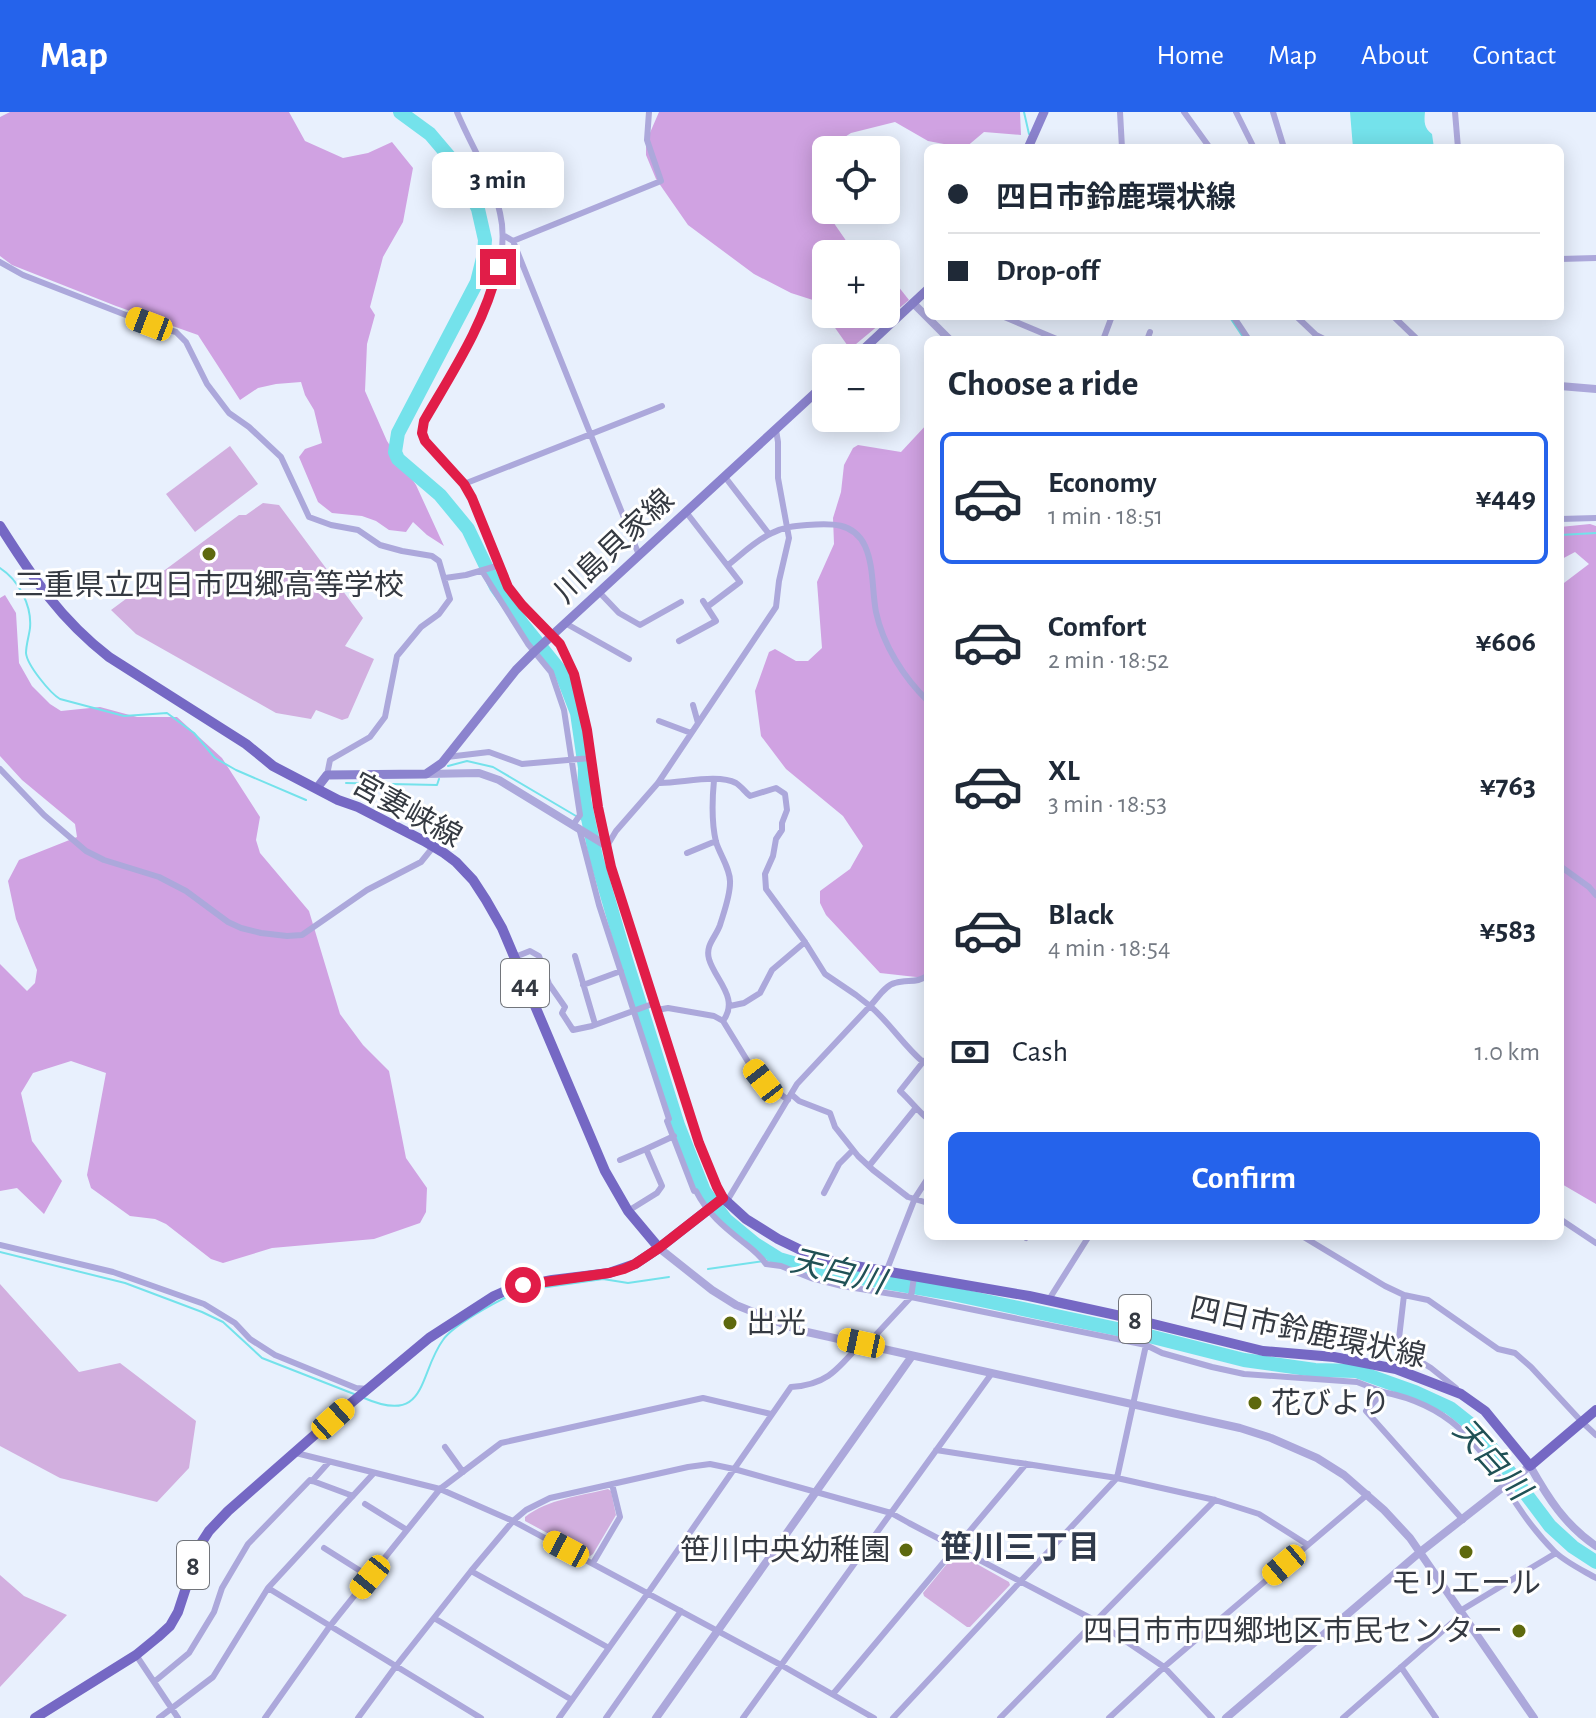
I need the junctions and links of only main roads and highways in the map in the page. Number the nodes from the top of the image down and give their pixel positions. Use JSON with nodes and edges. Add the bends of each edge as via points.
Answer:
{"nodes":[{"id":1,"x":1044,"y":112,"type":"edge"},
{"id":2,"x":1030,"y":144,"type":"edge"},
{"id":3,"x":924,"y":293,"type":"edge"},
{"id":4,"x":869,"y":344,"type":"edge"},
{"id":5,"x":812,"y":396,"type":"edge"},
{"id":6,"x":0,"y":526,"type":"edge"},
{"id":7,"x":317,"y":788,"type":"junction"},
{"id":8,"x":659,"y":1248,"type":"junction"},
{"id":9,"x":1596,"y":1410,"type":"edge"},
{"id":10,"x":35,"y":1718,"type":"edge"}],
"edges":[{"from":1,"to":2,"type":"main road"},
{"from":3,"to":4,"type":"main road"},
{"from":5,"to":7,"type":"main road","name":"川島貝家線","via":[[534,652],[442,763],[426,774],[327,775]]},
{"from":6,"to":7,"type":"main road","name":"宮妻峡線","number":"44","via":[[44,594],[88,641],[273,766]]},
{"from":7,"to":8,"type":"main road","name":"宮妻峡線","number":"44","via":[[434,846],[473,880],[515,957],[599,1158],[628,1211]]},
{"from":8,"to":9,"type":"main road","name":"四日市鈴鹿環状線","number":"8","via":[[725,1200],[765,1232],[801,1251],[844,1264],[1048,1301],[1263,1351],[1396,1369],[1461,1394],[1485,1411],[1530,1466]]},
{"from":8,"to":10,"type":"main road","number":"8","via":[[624,1269],[502,1292],[429,1338],[209,1531],[170,1626],[136,1655]]}]}
